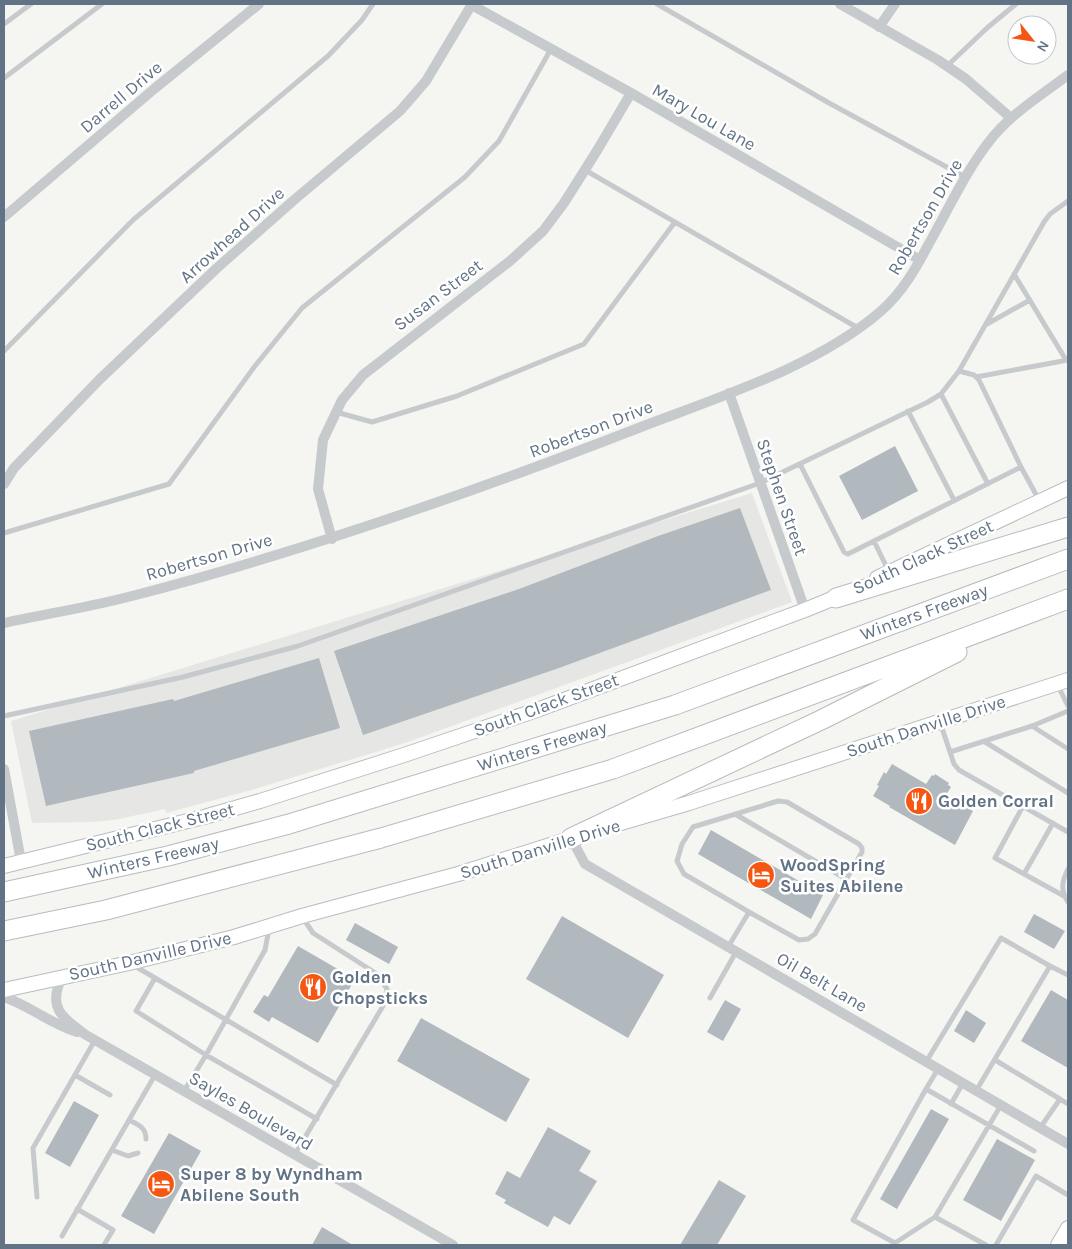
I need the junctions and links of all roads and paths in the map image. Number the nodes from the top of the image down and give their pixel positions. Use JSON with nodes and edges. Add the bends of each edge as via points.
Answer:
{"nodes":[{"id":1,"x":30,"y":4,"type":"edge"},
{"id":2,"x":102,"y":4,"type":"edge"},
{"id":3,"x":259,"y":4,"type":"edge"},
{"id":4,"x":373,"y":4,"type":"edge"},
{"id":5,"x":471,"y":4,"type":"edge"},
{"id":6,"x":658,"y":4,"type":"edge"},
{"id":7,"x":840,"y":4,"type":"edge"},
{"id":8,"x":895,"y":4,"type":"edge"},
{"id":9,"x":1016,"y":4,"type":"edge"},
{"id":10,"x":4,"y":24,"type":"edge"},
{"id":11,"x":879,"y":27,"type":"junction"},
{"id":12,"x":551,"y":49,"type":"junction"},
{"id":13,"x":947,"y":66,"type":"junction"},
{"id":14,"x":1068,"y":75,"type":"edge"},
{"id":15,"x":4,"y":78,"type":"edge"},
{"id":16,"x":630,"y":93,"type":"junction"},
{"id":17,"x":1011,"y":118,"type":"junction"},
{"id":18,"x":585,"y":170,"type":"junction"},
{"id":19,"x":966,"y":177,"type":"junction"},
{"id":20,"x":1068,"y":201,"type":"edge"},
{"id":21,"x":4,"y":217,"type":"edge"},
{"id":22,"x":675,"y":222,"type":"junction"},
{"id":23,"x":920,"y":260,"type":"junction"},
{"id":24,"x":1014,"y":274,"type":"junction"},
{"id":25,"x":1030,"y":300,"type":"junction"},
{"id":26,"x":986,"y":324,"type":"junction"},
{"id":27,"x":858,"y":328,"type":"junction"},
{"id":28,"x":4,"y":351,"type":"edge"},
{"id":29,"x":1067,"y":360,"type":"edge"},
{"id":30,"x":959,"y":371,"type":"junction"},
{"id":31,"x":976,"y":377,"type":"junction"},
{"id":32,"x":729,"y":393,"type":"junction"},
{"id":33,"x":941,"y":394,"type":"junction"},
{"id":34,"x":908,"y":411,"type":"junction"},
{"id":35,"x":336,"y":412,"type":"junction"},
{"id":36,"x":800,"y":464,"type":"junction"},
{"id":37,"x":1021,"y":467,"type":"junction"},
{"id":38,"x":760,"y":483,"type":"junction"},
{"id":39,"x":4,"y":484,"type":"edge"},
{"id":40,"x":988,"y":484,"type":"junction"},
{"id":41,"x":1068,"y":488,"type":"edge"},
{"id":42,"x":954,"y":500,"type":"junction"},
{"id":43,"x":1040,"y":502,"type":"junction"},
{"id":44,"x":1068,"y":527,"type":"edge"},
{"id":45,"x":4,"y":534,"type":"edge"},
{"id":46,"x":332,"y":539,"type":"junction"},
{"id":47,"x":874,"y":541,"type":"junction"},
{"id":48,"x":1068,"y":558,"type":"edge"},
{"id":49,"x":889,"y":573,"type":"junction"},
{"id":50,"x":836,"y":598,"type":"junction"},
{"id":51,"x":1068,"y":599,"type":"edge"},
{"id":52,"x":1042,"y":609,"type":"junction"},
{"id":53,"x":805,"y":610,"type":"junction"},
{"id":54,"x":4,"y":623,"type":"edge"},
{"id":55,"x":1062,"y":682,"type":"edge"},
{"id":56,"x":1068,"y":706,"type":"edge"},
{"id":57,"x":1068,"y":711,"type":"edge"},
{"id":58,"x":4,"y":716,"type":"edge"},
{"id":59,"x":940,"y":722,"type":"junction"},
{"id":60,"x":1032,"y":726,"type":"junction"},
{"id":61,"x":985,"y":742,"type":"junction"},
{"id":62,"x":1068,"y":749,"type":"edge"},
{"id":63,"x":950,"y":752,"type":"junction"},
{"id":64,"x":4,"y":770,"type":"edge"},
{"id":65,"x":1068,"y":793,"type":"edge"},
{"id":66,"x":1023,"y":806,"type":"junction"},
{"id":67,"x":735,"y":814,"type":"junction"},
{"id":68,"x":1052,"y":822,"type":"junction"},
{"id":69,"x":1068,"y":832,"type":"edge"},
{"id":70,"x":571,"y":838,"type":"junction"},
{"id":71,"x":21,"y":861,"type":"junction"},
{"id":72,"x":4,"y":866,"type":"edge"},
{"id":73,"x":1068,"y":869,"type":"edge"},
{"id":74,"x":1024,"y":874,"type":"junction"},
{"id":75,"x":846,"y":879,"type":"junction"},
{"id":76,"x":4,"y":892,"type":"edge"},
{"id":77,"x":1064,"y":896,"type":"junction"},
{"id":78,"x":1068,"y":902,"type":"edge"},
{"id":79,"x":749,"y":912,"type":"junction"},
{"id":80,"x":302,"y":916,"type":"junction"},
{"id":81,"x":269,"y":926,"type":"junction"},
{"id":82,"x":4,"y":931,"type":"edge"},
{"id":83,"x":732,"y":949,"type":"junction"},
{"id":84,"x":129,"y":963,"type":"junction"},
{"id":85,"x":1050,"y":966,"type":"junction"},
{"id":86,"x":1068,"y":976,"type":"edge"},
{"id":87,"x":62,"y":977,"type":"junction"},
{"id":88,"x":155,"y":978,"type":"junction"},
{"id":89,"x":4,"y":990,"type":"edge"},
{"id":90,"x":4,"y":997,"type":"edge"},
{"id":91,"x":710,"y":998,"type":"dead end"},
{"id":92,"x":226,"y":1020,"type":"junction"},
{"id":93,"x":90,"y":1037,"type":"junction"},
{"id":94,"x":206,"y":1055,"type":"junction"},
{"id":95,"x":995,"y":1060,"type":"junction"},
{"id":96,"x":926,"y":1062,"type":"junction"},
{"id":97,"x":938,"y":1068,"type":"junction"},
{"id":98,"x":155,"y":1074,"type":"junction"},
{"id":99,"x":75,"y":1075,"type":"junction"},
{"id":100,"x":963,"y":1083,"type":"junction"},
{"id":101,"x":337,"y":1085,"type":"junction"},
{"id":102,"x":926,"y":1089,"type":"junction"},
{"id":103,"x":976,"y":1090,"type":"junction"},
{"id":104,"x":184,"y":1091,"type":"junction"},
{"id":105,"x":110,"y":1095,"type":"dead end"},
{"id":106,"x":1060,"y":1099,"type":"junction"},
{"id":107,"x":951,"y":1104,"type":"junction"},
{"id":108,"x":1001,"y":1104,"type":"junction"},
{"id":109,"x":1068,"y":1104,"type":"edge"},
{"id":110,"x":317,"y":1119,"type":"junction"},
{"id":111,"x":129,"y":1120,"type":"junction"},
{"id":112,"x":989,"y":1125,"type":"junction"},
{"id":113,"x":1040,"y":1128,"type":"junction"},
{"id":114,"x":146,"y":1138,"type":"dead end"},
{"id":115,"x":1068,"y":1144,"type":"edge"},
{"id":116,"x":112,"y":1150,"type":"junction"},
{"id":117,"x":1034,"y":1151,"type":"dead end"},
{"id":118,"x":138,"y":1153,"type":"dead end"},
{"id":119,"x":295,"y":1155,"type":"junction"},
{"id":120,"x":1068,"y":1195,"type":"edge"},
{"id":121,"x":37,"y":1198,"type":"dead end"},
{"id":122,"x":77,"y":1209,"type":"junction"},
{"id":123,"x":935,"y":1217,"type":"junction"},
{"id":124,"x":1068,"y":1228,"type":"edge"},
{"id":125,"x":62,"y":1236,"type":"dead end"},
{"id":126,"x":896,"y":1244,"type":"edge"},
{"id":127,"x":104,"y":1245,"type":"edge"},
{"id":128,"x":453,"y":1245,"type":"edge"},
{"id":129,"x":986,"y":1245,"type":"edge"},
{"id":130,"x":996,"y":1245,"type":"edge"},
{"id":131,"x":1058,"y":1245,"type":"edge"}],
"edges":[{"from":1,"to":10,"type":"lane"},
{"from":2,"to":15,"type":"lane"},
{"from":3,"to":21,"type":"street","name":"Darrell Drive"},
{"from":4,"to":28,"type":"lane","via":[[328,56],[133,220]]},
{"from":5,"to":12,"type":"street","name":"Mary Lou Lane"},
{"from":5,"to":39,"type":"street","name":"Arrowhead Drive","via":[[426,81],[400,111],[217,268],[100,380],[14,468]]},
{"from":6,"to":19,"type":"lane","via":[[829,103]]},
{"from":7,"to":11,"type":"street"},
{"from":8,"to":11,"type":"street"},
{"from":9,"to":13,"type":"lane"},
{"from":11,"to":13,"type":"street"},
{"from":12,"to":16,"type":"street","name":"Mary Lou Lane"},
{"from":12,"to":45,"type":"lane","via":[[499,141],[465,177],[302,308],[255,366],[169,484]]},
{"from":13,"to":17,"type":"street"},
{"from":14,"to":17,"type":"street","name":"Robertson Drive"},
{"from":16,"to":18,"type":"street","name":"Susan Street"},
{"from":16,"to":23,"type":"street","name":"Mary Lou Lane"},
{"from":17,"to":19,"type":"street","name":"Robertson Drive","via":[[988,142]]},
{"from":18,"to":22,"type":"lane"},
{"from":18,"to":35,"type":"street","name":"Susan Street","via":[[543,231],[510,261],[363,375]]},
{"from":19,"to":23,"type":"street","name":"Robertson Drive"},
{"from":20,"to":24,"type":"lane","via":[[1050,214]]},
{"from":22,"to":27,"type":"lane"},
{"from":22,"to":35,"type":"lane","via":[[584,344],[457,396],[372,422]]},
{"from":23,"to":27,"type":"street","name":"Robertson Drive","via":[[901,292]]},
{"from":24,"to":25,"type":"lane"},
{"from":24,"to":26,"type":"lane"},
{"from":25,"to":26,"type":"lane"},
{"from":25,"to":29,"type":"lane"},
{"from":26,"to":30,"type":"lane"},
{"from":27,"to":32,"type":"street","name":"Robertson Drive","via":[[803,362]]},
{"from":29,"to":31,"type":"lane"},
{"from":30,"to":31,"type":"lane"},
{"from":30,"to":33,"type":"lane"},
{"from":31,"to":37,"type":"lane"},
{"from":32,"to":38,"type":"street","name":"Stephen Street"},
{"from":32,"to":46,"type":"street","name":"Robertson Drive","via":[[528,471]]},
{"from":33,"to":34,"type":"lane"},
{"from":33,"to":40,"type":"lane"},
{"from":34,"to":36,"type":"lane"},
{"from":34,"to":42,"type":"lane"},
{"from":35,"to":46,"type":"street","name":"Susan Street","via":[[323,440],[318,489]]},
{"from":36,"to":38,"type":"lane"},
{"from":36,"to":47,"type":"lane","via":[[844,552],[848,554]]},
{"from":37,"to":40,"type":"lane"},
{"from":37,"to":43,"type":"lane"},
{"from":38,"to":53,"type":"street","name":"Stephen Street"},
{"from":38,"to":58,"type":"lane","via":[[298,646],[182,677]]},
{"from":40,"to":42,"type":"lane"},
{"from":41,"to":43,"type":"main road","name":"South Clack Street"},
{"from":42,"to":47,"type":"lane"},
{"from":43,"to":49,"type":"main road","name":"South Clack Street"},
{"from":44,"to":50,"type":"highway"},
{"from":46,"to":54,"type":"street","name":"Robertson Drive","via":[[130,597]]},
{"from":47,"to":49,"type":"lane"},
{"from":48,"to":76,"type":"highway","name":"Winters Freeway","via":[[675,705],[289,824],[168,856]]},
{"from":49,"to":50,"type":"main road","name":"South Clack Street"},
{"from":50,"to":53,"type":"main road","name":"South Clack Street"},
{"from":51,"to":52,"type":"highway","name":"Winters Freeway"},
{"from":52,"to":70,"type":"highway","via":[[822,720]]},
{"from":52,"to":82,"type":"highway","name":"Winters Freeway","via":[[613,769],[381,838],[106,910]]},
{"from":53,"to":71,"type":"main road","name":"South Clack Street","via":[[404,756],[213,814]]},
{"from":55,"to":56,"type":"lane"},
{"from":55,"to":59,"type":"main road","name":"South Danville Drive"},
{"from":57,"to":60,"type":"lane"},
{"from":59,"to":63,"type":"lane"},
{"from":59,"to":70,"type":"main road","name":"South Danville Drive"},
{"from":60,"to":61,"type":"lane"},
{"from":60,"to":62,"type":"lane"},
{"from":61,"to":63,"type":"lane"},
{"from":61,"to":65,"type":"lane"},
{"from":63,"to":66,"type":"lane","via":[[959,770]]},
{"from":64,"to":71,"type":"street"},
{"from":66,"to":68,"type":"lane"},
{"from":66,"to":74,"type":"lane","via":[[995,858]]},
{"from":67,"to":75,"type":"lane"},
{"from":67,"to":75,"type":"lane","via":[[778,801],[787,802],[851,839],[859,844],[862,852]]},
{"from":67,"to":79,"type":"lane","via":[[693,826],[682,844],[677,861],[684,874]]},
{"from":68,"to":69,"type":"lane"},
{"from":68,"to":74,"type":"lane"},
{"from":70,"to":80,"type":"main road","name":"South Danville Drive","via":[[458,874]]},
{"from":70,"to":83,"type":"street","name":"Oil Belt Lane","via":[[585,864]]},
{"from":71,"to":72,"type":"main road","name":"South Clack Street"},
{"from":73,"to":77,"type":"lane","via":[[1062,882]]},
{"from":74,"to":77,"type":"lane"},
{"from":75,"to":79,"type":"lane","via":[[815,934],[808,940],[799,940]]},
{"from":77,"to":78,"type":"lane"},
{"from":79,"to":83,"type":"lane"},
{"from":80,"to":81,"type":"main road","name":"South Danville Drive"},
{"from":80,"to":101,"type":"lane","via":[[313,933],[377,974],[387,990],[383,1006]]},
{"from":81,"to":84,"type":"main road","name":"South Danville Drive"},
{"from":81,"to":92,"type":"lane","via":[[265,950]]},
{"from":83,"to":91,"type":"lane"},
{"from":83,"to":96,"type":"street","name":"Oil Belt Lane"},
{"from":84,"to":87,"type":"main road","name":"South Danville Drive"},
{"from":84,"to":88,"type":"lane"},
{"from":85,"to":86,"type":"lane"},
{"from":85,"to":95,"type":"lane"},
{"from":85,"to":96,"type":"lane","via":[[1001,938]]},
{"from":87,"to":89,"type":"main road","name":"South Danville Drive"},
{"from":87,"to":93,"type":"street","name":"Sayles Boulevard","via":[[56,990],[57,1007],[63,1016]]},
{"from":88,"to":92,"type":"lane"},
{"from":88,"to":94,"type":"lane","via":[[136,1011]]},
{"from":90,"to":93,"type":"street","name":"Sayles Boulevard","via":[[62,1027]]},
{"from":92,"to":94,"type":"lane"},
{"from":92,"to":101,"type":"lane"},
{"from":93,"to":98,"type":"street","name":"Sayles Boulevard"},
{"from":93,"to":99,"type":"lane"},
{"from":94,"to":104,"type":"lane"},
{"from":94,"to":110,"type":"lane"},
{"from":95,"to":103,"type":"lane"},
{"from":95,"to":106,"type":"lane"},
{"from":96,"to":97,"type":"street","name":"Oil Belt Lane"},
{"from":97,"to":100,"type":"street","name":"Oil Belt Lane"},
{"from":97,"to":102,"type":"lane"},
{"from":98,"to":104,"type":"street","name":"Sayles Boulevard"},
{"from":98,"to":111,"type":"lane"},
{"from":99,"to":105,"type":"lane"},
{"from":99,"to":121,"type":"lane","via":[[33,1148]]},
{"from":100,"to":103,"type":"street","name":"Oil Belt Lane"},
{"from":100,"to":107,"type":"lane"},
{"from":101,"to":110,"type":"lane"},
{"from":102,"to":107,"type":"lane"},
{"from":102,"to":126,"type":"lane","via":[[854,1220]]},
{"from":103,"to":108,"type":"street","name":"Oil Belt Lane"},
{"from":104,"to":119,"type":"street","name":"Sayles Boulevard"},
{"from":106,"to":109,"type":"lane"},
{"from":106,"to":113,"type":"lane"},
{"from":107,"to":112,"type":"lane"},
{"from":108,"to":112,"type":"lane"},
{"from":108,"to":113,"type":"street","name":"Oil Belt Lane"},
{"from":110,"to":119,"type":"lane"},
{"from":111,"to":114,"type":"lane","via":[[142,1127]]},
{"from":111,"to":116,"type":"lane"},
{"from":112,"to":117,"type":"lane"},
{"from":112,"to":123,"type":"lane"},
{"from":113,"to":115,"type":"street","name":"Oil Belt Lane"},
{"from":116,"to":118,"type":"lane","via":[[128,1156]]},
{"from":116,"to":122,"type":"lane"},
{"from":119,"to":128,"type":"street","name":"Sayles Boulevard"},
{"from":120,"to":130,"type":"lane","via":[[1036,1176]]},
{"from":122,"to":125,"type":"lane"},
{"from":122,"to":127,"type":"lane","via":[[113,1230]]},
{"from":123,"to":126,"type":"lane"},
{"from":123,"to":129,"type":"lane"},
{"from":124,"to":131,"type":"main road"}]}
